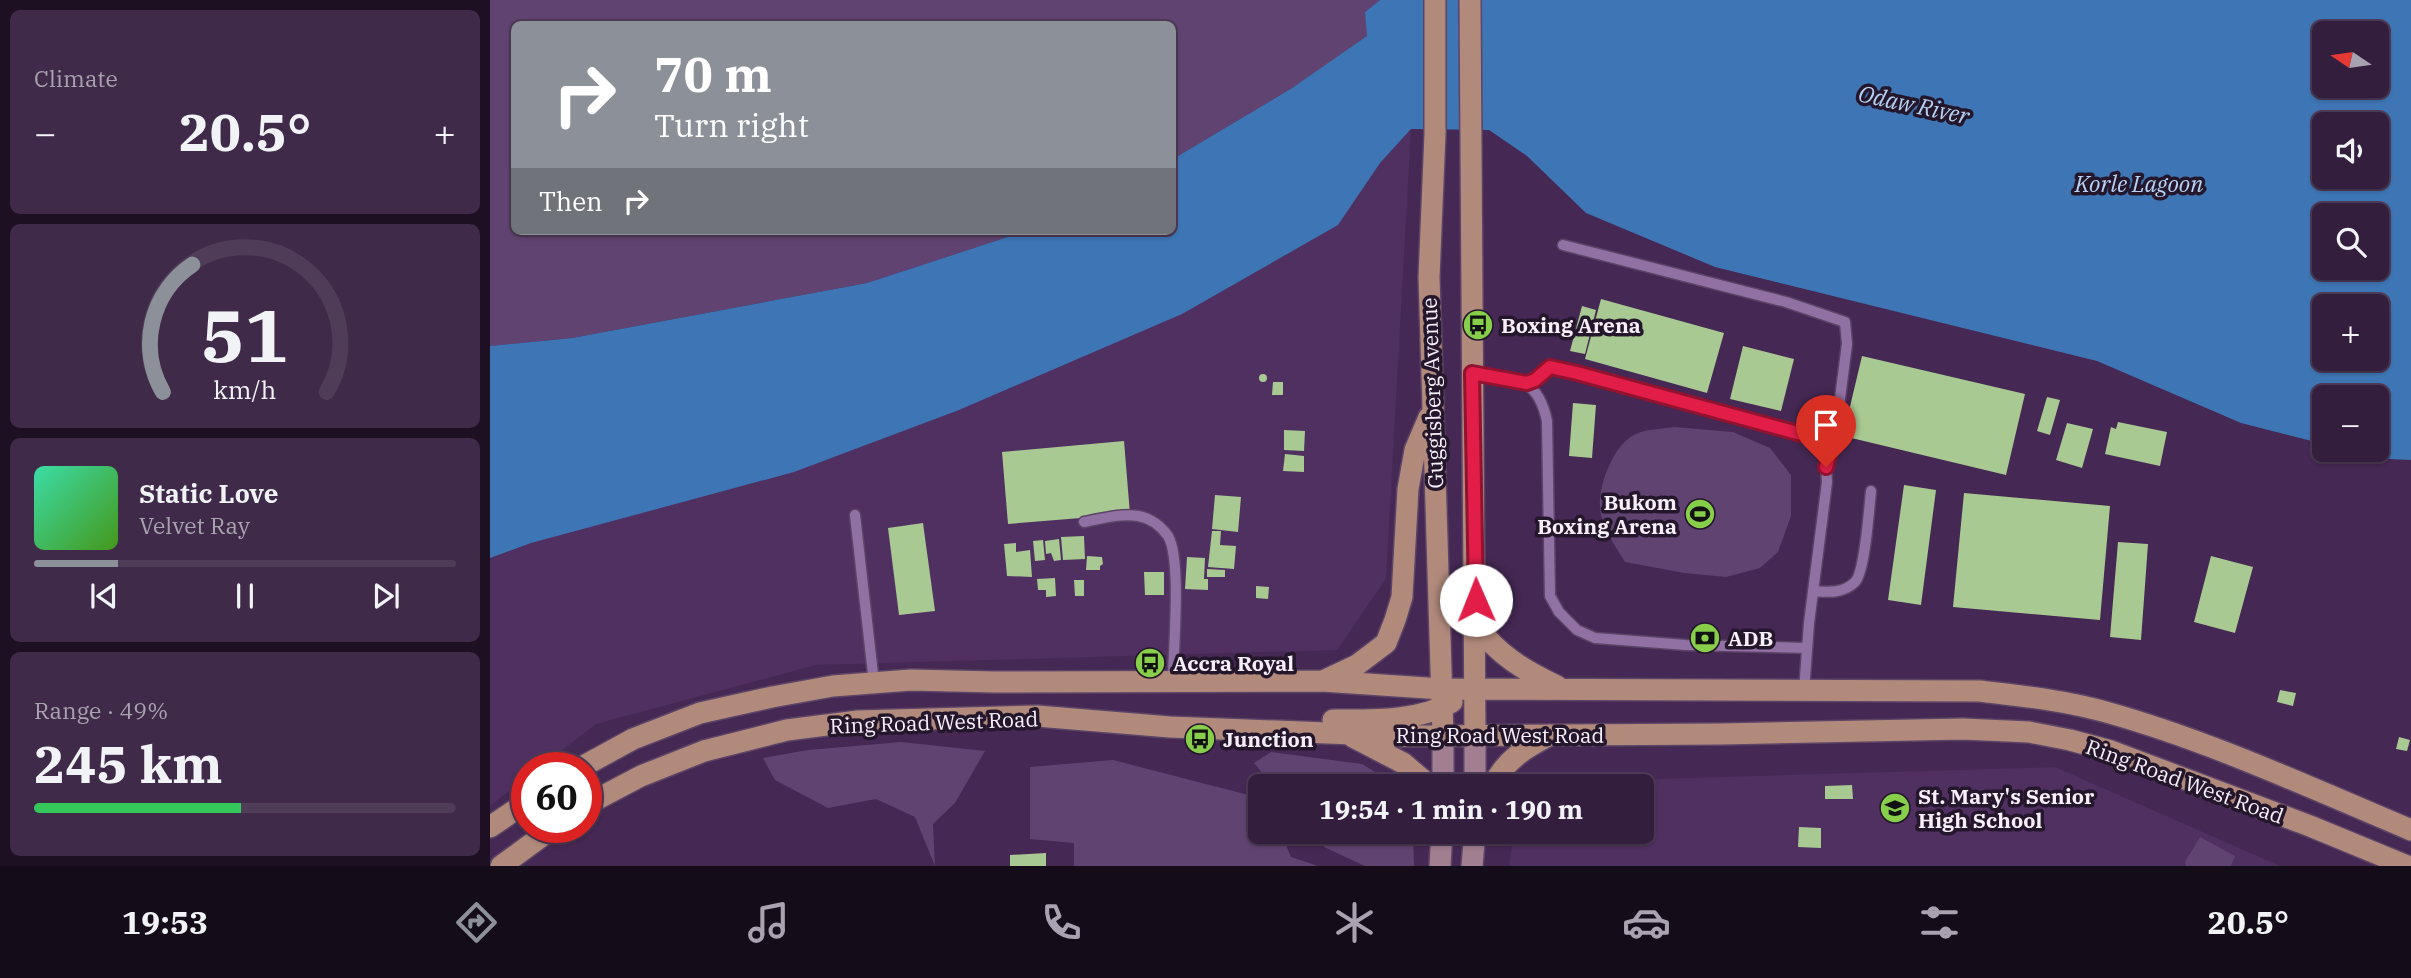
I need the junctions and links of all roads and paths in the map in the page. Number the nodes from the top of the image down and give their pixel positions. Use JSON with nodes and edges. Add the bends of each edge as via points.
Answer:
{"nodes":[{"id":1,"x":1435,"y":0,"type":"edge"},
{"id":2,"x":1470,"y":0,"type":"edge"},
{"id":3,"x":1563,"y":245,"type":"dead end"},
{"id":4,"x":1430,"y":339,"type":"junction"},
{"id":5,"x":1472,"y":373,"type":"junction"},
{"id":6,"x":1527,"y":383,"type":"junction"},
{"id":7,"x":1831,"y":447,"type":"junction"},
{"id":8,"x":1871,"y":491,"type":"dead end"},
{"id":9,"x":855,"y":515,"type":"dead end"},
{"id":10,"x":1084,"y":522,"type":"dead end"},
{"id":11,"x":1813,"y":591,"type":"junction"},
{"id":12,"x":1476,"y":625,"type":"junction"},
{"id":13,"x":1807,"y":648,"type":"junction"},
{"id":14,"x":1173,"y":681,"type":"junction"},
{"id":15,"x":1322,"y":681,"type":"junction"},
{"id":16,"x":874,"y":683,"type":"junction"},
{"id":17,"x":1475,"y":688,"type":"junction"},
{"id":18,"x":1562,"y":689,"type":"junction"},
{"id":19,"x":1804,"y":691,"type":"junction"},
{"id":20,"x":1442,"y":698,"type":"junction"},
{"id":21,"x":1037,"y":716,"type":"junction"},
{"id":22,"x":1344,"y":734,"type":"junction"},
{"id":23,"x":1475,"y":734,"type":"junction"},
{"id":24,"x":1552,"y":734,"type":"junction"},
{"id":25,"x":1443,"y":735,"type":"junction"},
{"id":26,"x":602,"y":756,"type":"edge"},
{"id":27,"x":1416,"y":774,"type":"edge"},
{"id":28,"x":1443,"y":774,"type":"edge"},
{"id":29,"x":1475,"y":774,"type":"edge"},
{"id":30,"x":1499,"y":774,"type":"edge"},
{"id":31,"x":602,"y":797,"type":"edge"},
{"id":32,"x":511,"y":813,"type":"edge"},
{"id":33,"x":490,"y":827,"type":"edge"},
{"id":34,"x":2411,"y":830,"type":"edge"},
{"id":35,"x":532,"y":843,"type":"edge"},
{"id":36,"x":1441,"y":844,"type":"edge"},
{"id":37,"x":1474,"y":844,"type":"edge"},
{"id":38,"x":501,"y":866,"type":"edge"},
{"id":39,"x":1440,"y":866,"type":"edge"},
{"id":40,"x":1472,"y":866,"type":"edge"},
{"id":41,"x":2407,"y":866,"type":"edge"}],
"edges":[{"from":1,"to":4,"type":"main road","name":"Guggisberg Avenue"},
{"from":2,"to":5,"type":"main road","name":"Guggisberg Avenue"},
{"from":3,"to":7,"type":"lane","via":[[1786,302],[1845,323],[1847,344]]},
{"from":4,"to":15,"type":"main road","via":[[1431,414],[1415,450],[1408,489],[1402,597],[1395,620],[1386,643],[1357,665]]},
{"from":4,"to":20,"type":"main road","name":"Guggisberg Avenue"},
{"from":5,"to":6,"type":"lane"},
{"from":5,"to":12,"type":"main road","name":"Guggisberg Avenue"},
{"from":6,"to":7,"type":"lane","via":[[1550,367],[1807,435]]},
{"from":6,"to":13,"type":"lane","via":[[1543,402],[1547,421],[1550,596],[1577,630],[1595,638]]},
{"from":7,"to":11,"type":"lane"},
{"from":8,"to":11,"type":"lane","via":[[1856,581],[1833,592]]},
{"from":9,"to":16,"type":"lane"},
{"from":10,"to":14,"type":"lane","via":[[1137,516],[1158,525],[1168,537],[1174,552]]},
{"from":11,"to":13,"type":"lane"},
{"from":12,"to":17,"type":"main road","name":"Guggisberg Avenue"},
{"from":12,"to":18,"type":"main road","via":[[1504,656]]},
{"from":13,"to":19,"type":"lane"},
{"from":14,"to":15,"type":"main road","name":"Ring Road West Road"},
{"from":14,"to":16,"type":"main road","name":"Ring Road West Road"},
{"from":15,"to":20,"type":"main road","name":"Ring Road West Road"},
{"from":16,"to":26,"type":"main road","name":"Ring Road West Road","via":[[833,686],[700,713]]},
{"from":17,"to":18,"type":"main road","name":"Ring Road West Road"},
{"from":17,"to":20,"type":"main road"},
{"from":17,"to":23,"type":"main road","name":"Guggisberg Avenue"},
{"from":18,"to":19,"type":"main road","name":"Ring Road West Road"},
{"from":19,"to":34,"type":"main road","name":"Ring Road West Road","via":[[1979,691],[2037,697],[2105,712],[2255,765]]},
{"from":20,"to":21,"type":"main road","via":[[1413,715],[1359,720]]},
{"from":20,"to":25,"type":"main road","name":"Guggisberg Avenue"},
{"from":21,"to":22,"type":"main road","name":"Ring Road West Road"},
{"from":21,"to":31,"type":"main road","name":"Ring Road West Road","via":[[858,721],[787,730],[704,751]]},
{"from":22,"to":25,"type":"main road","name":"Ring Road West Road"},
{"from":22,"to":27,"type":"main road"},
{"from":23,"to":24,"type":"main road","name":"Ring Road West Road"},
{"from":23,"to":25,"type":"main road","name":"Ring Road West Road"},
{"from":23,"to":29,"type":"main road","name":"Guggisberg Avenue"},
{"from":24,"to":30,"type":"main road","via":[[1512,758]]},
{"from":24,"to":41,"type":"main road","name":"Ring Road West Road","via":[[2029,732],[2111,751]]},
{"from":25,"to":28,"type":"main road","name":"Guggisberg Avenue"},
{"from":32,"to":33,"type":"main road"},
{"from":35,"to":38,"type":"main road"},
{"from":36,"to":39,"type":"main road"},
{"from":37,"to":40,"type":"main road"}]}
